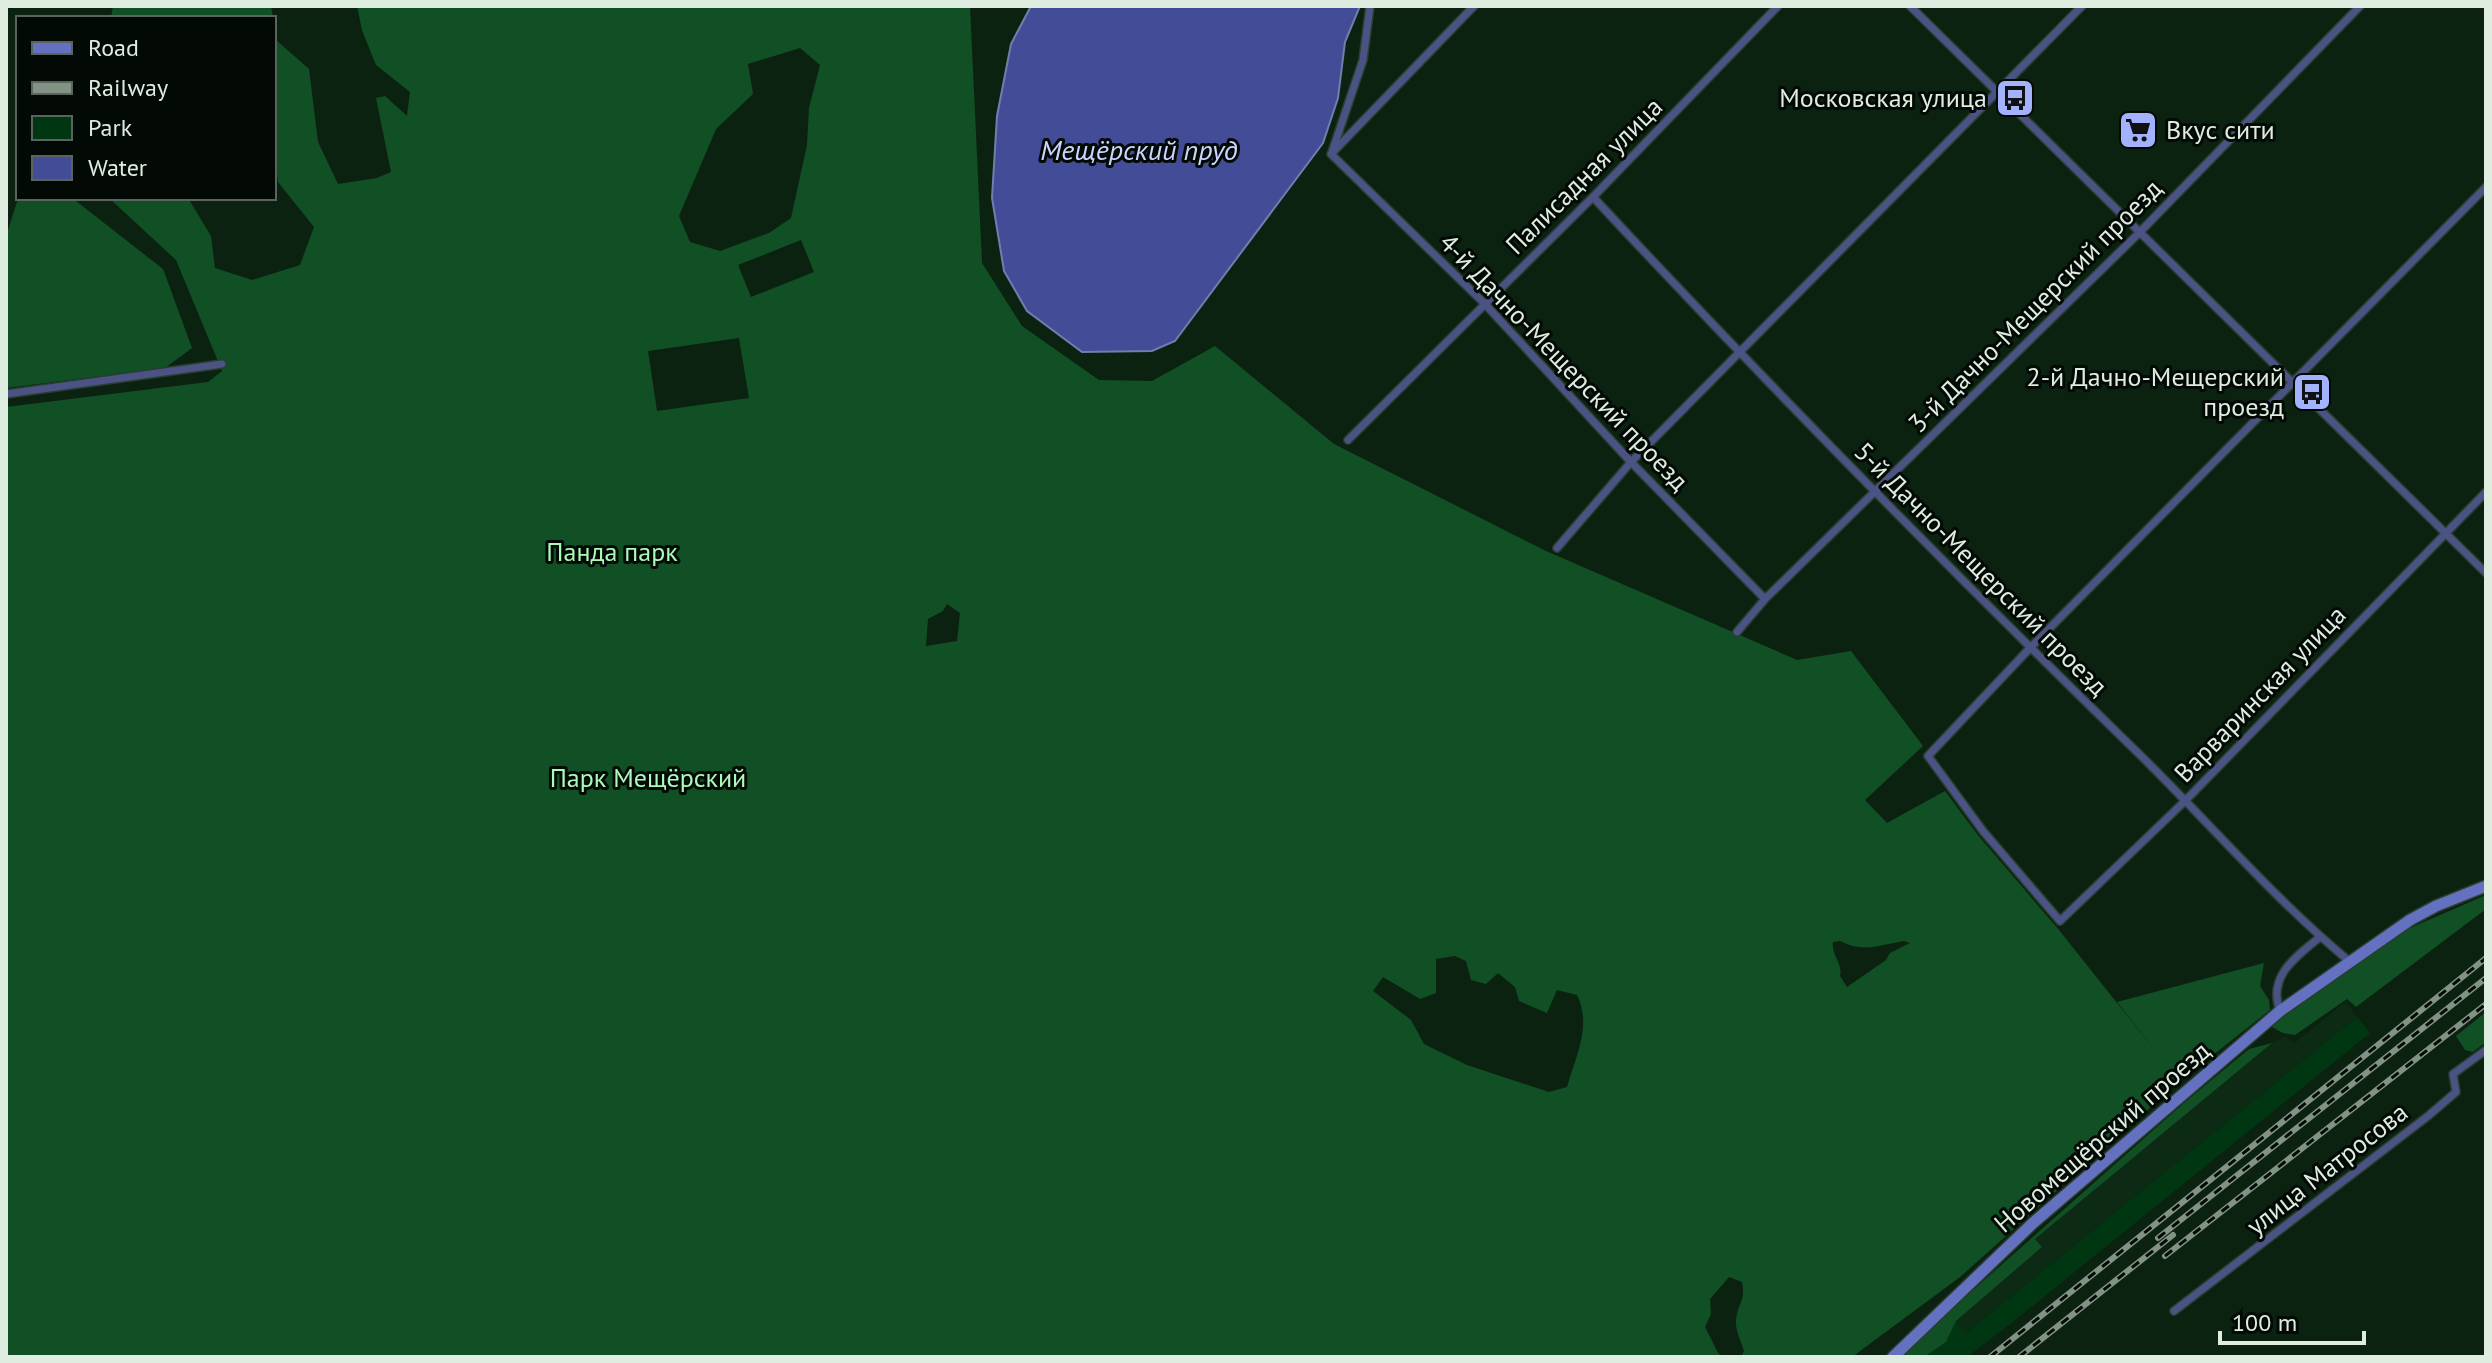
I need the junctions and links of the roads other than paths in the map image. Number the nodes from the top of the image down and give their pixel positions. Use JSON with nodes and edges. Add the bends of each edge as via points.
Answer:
{"nodes":[{"id":1,"x":1370,"y":6,"type":"edge"},
{"id":2,"x":1474,"y":6,"type":"edge"},
{"id":3,"x":1778,"y":6,"type":"edge"},
{"id":4,"x":1910,"y":6,"type":"edge"},
{"id":5,"x":2082,"y":6,"type":"edge"},
{"id":6,"x":2360,"y":6,"type":"edge"},
{"id":7,"x":1996,"y":91,"type":"junction"},
{"id":8,"x":1331,"y":154,"type":"junction"},
{"id":9,"x":2486,"y":187,"type":"edge"},
{"id":10,"x":1593,"y":197,"type":"junction"},
{"id":11,"x":2139,"y":233,"type":"junction"},
{"id":12,"x":1484,"y":303,"type":"junction"},
{"id":13,"x":1739,"y":353,"type":"junction"},
{"id":14,"x":222,"y":364,"type":"dead end"},
{"id":15,"x":2294,"y":381,"type":"junction"},
{"id":16,"x":6,"y":394,"type":"edge"},
{"id":17,"x":1348,"y":440,"type":"dead end"},
{"id":18,"x":1631,"y":462,"type":"junction"},
{"id":19,"x":2486,"y":492,"type":"edge"},
{"id":20,"x":1875,"y":493,"type":"junction"},
{"id":21,"x":2446,"y":531,"type":"junction"},
{"id":22,"x":1557,"y":548,"type":"dead end"},
{"id":23,"x":2486,"y":573,"type":"edge"},
{"id":24,"x":1765,"y":599,"type":"junction"},
{"id":25,"x":1737,"y":632,"type":"dead end"},
{"id":26,"x":2030,"y":648,"type":"junction"},
{"id":27,"x":2186,"y":800,"type":"junction"},
{"id":28,"x":2486,"y":886,"type":"edge"},
{"id":29,"x":2320,"y":937,"type":"junction"},
{"id":30,"x":2349,"y":961,"type":"junction"},
{"id":31,"x":2280,"y":1011,"type":"junction"},
{"id":32,"x":2486,"y":1050,"type":"edge"},
{"id":33,"x":2174,"y":1311,"type":"dead end"},
{"id":34,"x":1893,"y":1357,"type":"edge"}],
"edges":[{"from":1,"to":8,"type":"street","via":[[1363,60]]},
{"from":2,"to":8,"type":"street"},
{"from":3,"to":10,"type":"street","name":"Палисадная улица"},
{"from":4,"to":7,"type":"street"},
{"from":5,"to":7,"type":"street"},
{"from":6,"to":11,"type":"street","name":"3-й Дачно-Мещерский проезд"},
{"from":7,"to":11,"type":"street"},
{"from":7,"to":13,"type":"street"},
{"from":8,"to":12,"type":"street","name":"4-й Дачно-Мещерский проезд"},
{"from":9,"to":15,"type":"street"},
{"from":10,"to":12,"type":"street","name":"Палисадная улица"},
{"from":10,"to":13,"type":"street","name":"5-й Дачно-Мещерский проезд"},
{"from":11,"to":15,"type":"street"},
{"from":11,"to":20,"type":"street","name":"3-й Дачно-Мещерский проезд"},
{"from":12,"to":17,"type":"street","name":"Палисадная улица"},
{"from":12,"to":18,"type":"street","name":"4-й Дачно-Мещерский проезд"},
{"from":13,"to":18,"type":"street"},
{"from":13,"to":20,"type":"street","name":"5-й Дачно-Мещерский проезд"},
{"from":14,"to":16,"type":"street"},
{"from":15,"to":21,"type":"street"},
{"from":15,"to":26,"type":"street"},
{"from":18,"to":22,"type":"street"},
{"from":18,"to":24,"type":"street","name":"4-й Дачно-Мещерский проезд"},
{"from":19,"to":21,"type":"street","name":"Варваринская улица"},
{"from":20,"to":24,"type":"street","name":"3-й Дачно-Мещерский проезд"},
{"from":20,"to":26,"type":"street","name":"5-й Дачно-Мещерский проезд"},
{"from":21,"to":23,"type":"street"},
{"from":21,"to":27,"type":"street","name":"Варваринская улица"},
{"from":24,"to":25,"type":"street","name":"3-й Дачно-Мещерский проезд"},
{"from":26,"to":27,"type":"street","name":"5-й Дачно-Мещерский проезд"},
{"from":26,"to":27,"type":"street","name":"Варваринская улица","via":[[1928,756],[2060,921]]},
{"from":27,"to":29,"type":"street","name":"5-й Дачно-Мещерский проезд"},
{"from":28,"to":30,"type":"street","name":"Новомещёрский проезд","via":[[2436,906]]},
{"from":29,"to":30,"type":"street","name":"5-й Дачно-Мещерский проезд"},
{"from":29,"to":31,"type":"street","via":[[2279,977],[2275,989]]},
{"from":30,"to":31,"type":"street","name":"Новомещёрский проезд"},
{"from":31,"to":34,"type":"street","name":"Новомещёрский проезд","via":[[2033,1223]]},
{"from":32,"to":33,"type":"street","name":"улица Матросова","via":[[2453,1074],[2456,1092],[2434,1111]]}]}
